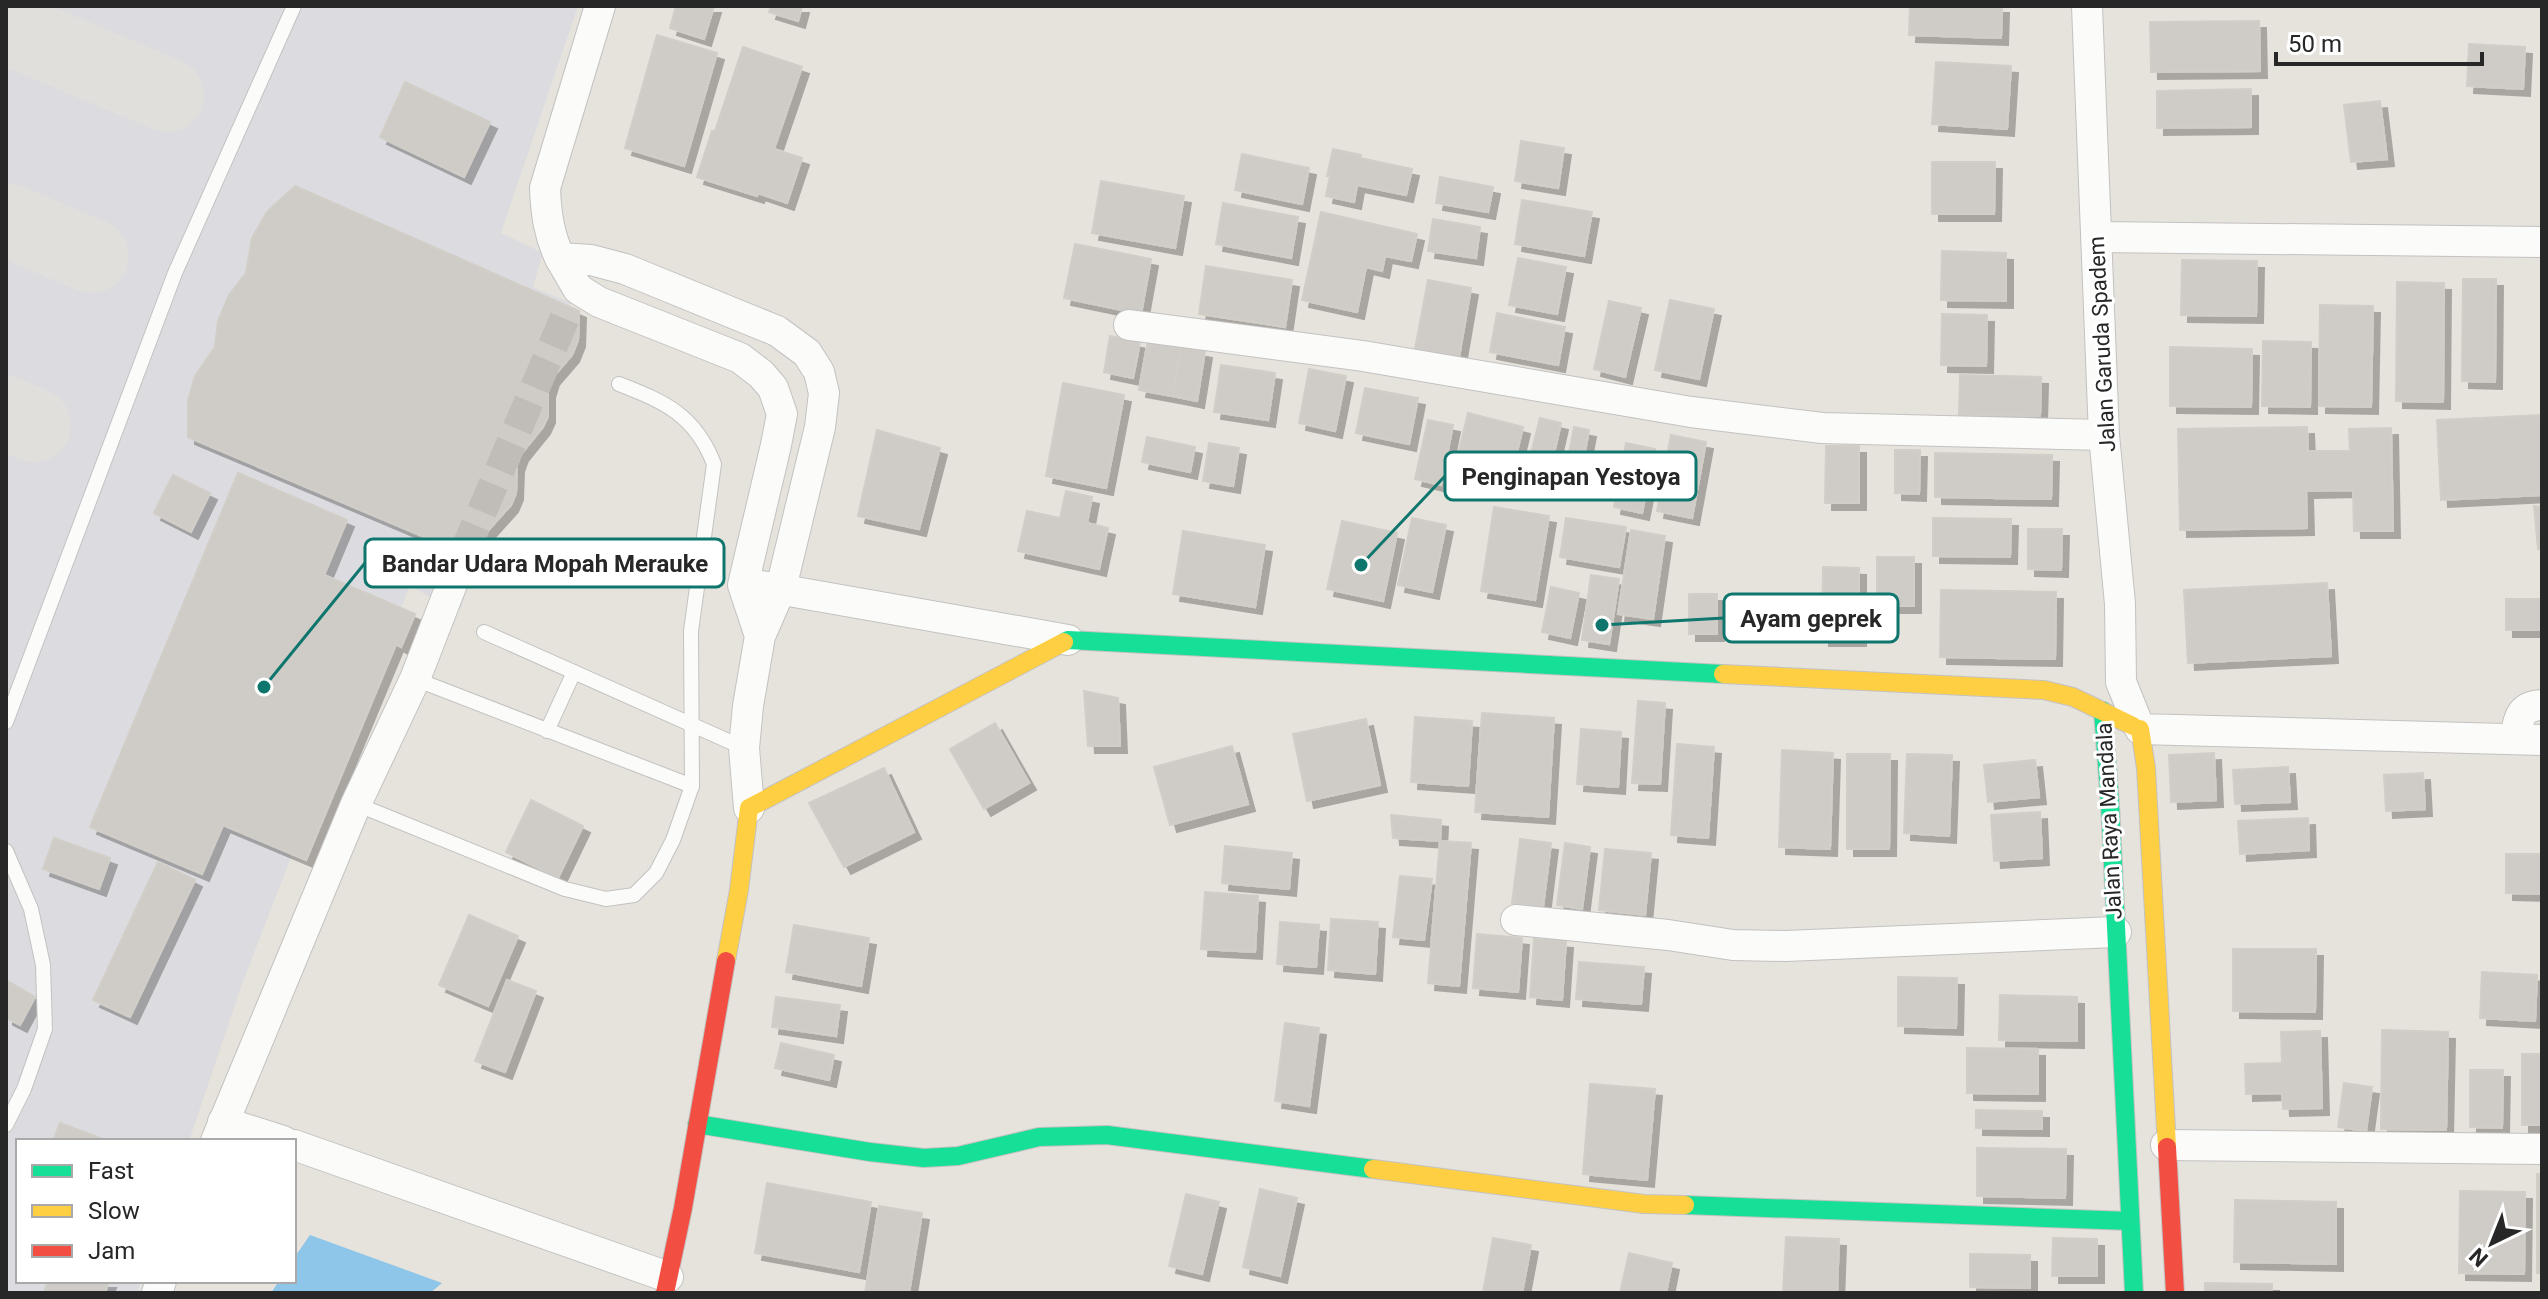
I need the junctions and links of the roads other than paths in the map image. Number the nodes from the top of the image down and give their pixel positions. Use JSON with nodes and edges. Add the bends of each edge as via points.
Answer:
{"nodes":[{"id":1,"x":294,"y":6,"type":"edge"},
{"id":2,"x":600,"y":6,"type":"edge"},
{"id":3,"x":2087,"y":6,"type":"edge"},
{"id":4,"x":2097,"y":237,"type":"junction"},
{"id":5,"x":2542,"y":242,"type":"edge"},
{"id":6,"x":560,"y":258,"type":"junction"},
{"id":7,"x":591,"y":260,"type":"junction"},
{"id":8,"x":574,"y":298,"type":"junction"},
{"id":9,"x":1129,"y":325,"type":"dead end"},
{"id":10,"x":619,"y":384,"type":"dead end"},
{"id":11,"x":2104,"y":435,"type":"junction"},
{"id":12,"x":464,"y":553,"type":"tunnel mouth"},
{"id":13,"x":743,"y":585,"type":"junction"},
{"id":14,"x":781,"y":588,"type":"junction"},
{"id":15,"x":484,"y":632,"type":"dead end"},
{"id":16,"x":760,"y":636,"type":"junction"},
{"id":17,"x":1068,"y":640,"type":"junction"},
{"id":18,"x":574,"y":672,"type":"junction"},
{"id":19,"x":415,"y":679,"type":"junction"},
{"id":20,"x":2121,"y":682,"type":"junction"},
{"id":21,"x":2542,"y":705,"type":"edge"},
{"id":22,"x":2103,"y":711,"type":"junction"},
{"id":23,"x":6,"y":722,"type":"edge"},
{"id":24,"x":691,"y":725,"type":"junction"},
{"id":25,"x":2140,"y":729,"type":"junction"},
{"id":26,"x":547,"y":731,"type":"junction"},
{"id":27,"x":2528,"y":739,"type":"edge"},
{"id":28,"x":744,"y":748,"type":"junction"},
{"id":29,"x":692,"y":786,"type":"junction"},
{"id":30,"x":356,"y":804,"type":"junction"},
{"id":31,"x":749,"y":808,"type":"junction"},
{"id":32,"x":6,"y":851,"type":"edge"},
{"id":33,"x":1516,"y":920,"type":"dead end"},
{"id":34,"x":2116,"y":932,"type":"junction"},
{"id":35,"x":697,"y":1124,"type":"junction"},
{"id":36,"x":6,"y":1125,"type":"edge"},
{"id":37,"x":219,"y":1131,"type":"edge"},
{"id":38,"x":270,"y":1139,"type":"edge"},
{"id":39,"x":2166,"y":1145,"type":"junction"},
{"id":40,"x":296,"y":1146,"type":"edge"},
{"id":41,"x":2542,"y":1149,"type":"edge"},
{"id":42,"x":2130,"y":1221,"type":"junction"},
{"id":43,"x":666,"y":1285,"type":"edge"},
{"id":44,"x":2134,"y":1293,"type":"edge"},
{"id":45,"x":2175,"y":1293,"type":"edge"}],
"edges":[{"from":1,"to":23,"type":"lane","via":[[175,273]]},
{"from":2,"to":6,"type":"street","via":[[545,188],[546,215]]},
{"from":3,"to":4,"type":"street","name":"Jalan Garuda Spadem"},
{"from":4,"to":5,"type":"street"},
{"from":4,"to":11,"type":"street","name":"Jalan Garuda Spadem"},
{"from":6,"to":7,"type":"street"},
{"from":6,"to":8,"type":"street"},
{"from":7,"to":8,"type":"street"},
{"from":7,"to":14,"type":"street","via":[[777,331],[807,353],[819,372],[824,393],[820,427]]},
{"from":8,"to":13,"type":"street","via":[[611,307],[740,358],[773,388],[782,414]]},
{"from":9,"to":11,"type":"street","via":[[1822,428]]},
{"from":10,"to":24,"type":"lane","via":[[662,401],[690,423],[714,464],[691,631]]},
{"from":11,"to":20,"type":"street","name":"Jalan Garuda Spadem","via":[[2120,604]]},
{"from":12,"to":19,"type":"street"},
{"from":13,"to":14,"type":"street"},
{"from":13,"to":16,"type":"street"},
{"from":14,"to":16,"type":"street"},
{"from":14,"to":17,"type":"street"},
{"from":15,"to":18,"type":"lane"},
{"from":16,"to":28,"type":"street"},
{"from":17,"to":22,"type":"main road","via":[[2044,690]]},
{"from":17,"to":31,"type":"main road"},
{"from":18,"to":24,"type":"lane"},
{"from":18,"to":26,"type":"lane"},
{"from":19,"to":26,"type":"lane"},
{"from":19,"to":30,"type":"street"},
{"from":20,"to":22,"type":"street","name":"Jalan Raya Mandala"},
{"from":20,"to":25,"type":"street","name":"Jalan Raya Mandala"},
{"from":21,"to":27,"type":"street","via":[[2522,713]]},
{"from":22,"to":25,"type":"main road"},
{"from":22,"to":34,"type":"main road","name":"Jalan Raya Mandala"},
{"from":24,"to":28,"type":"lane"},
{"from":24,"to":29,"type":"lane"},
{"from":25,"to":27,"type":"street"},
{"from":25,"to":39,"type":"main road","name":"Jalan Raya Mandala"},
{"from":26,"to":29,"type":"lane"},
{"from":28,"to":31,"type":"street"},
{"from":29,"to":30,"type":"lane","via":[[656,873],[634,895],[606,899],[565,889]]},
{"from":30,"to":37,"type":"street"},
{"from":31,"to":35,"type":"main road"},
{"from":32,"to":36,"type":"lane","via":[[31,909],[43,965],[45,1029]]},
{"from":33,"to":34,"type":"street","via":[[1733,945]]},
{"from":34,"to":42,"type":"main road","name":"Jalan Raya Mandala"},
{"from":35,"to":42,"type":"main road","via":[[924,1158],[958,1156],[1039,1137],[1107,1135],[1644,1204]]},
{"from":35,"to":43,"type":"main road"},
{"from":37,"to":38,"type":"street"},
{"from":39,"to":41,"type":"street"},
{"from":39,"to":45,"type":"main road","name":"Jalan Raya Mandala"},
{"from":40,"to":43,"type":"street"},
{"from":42,"to":44,"type":"main road","name":"Jalan Raya Mandala"}]}
